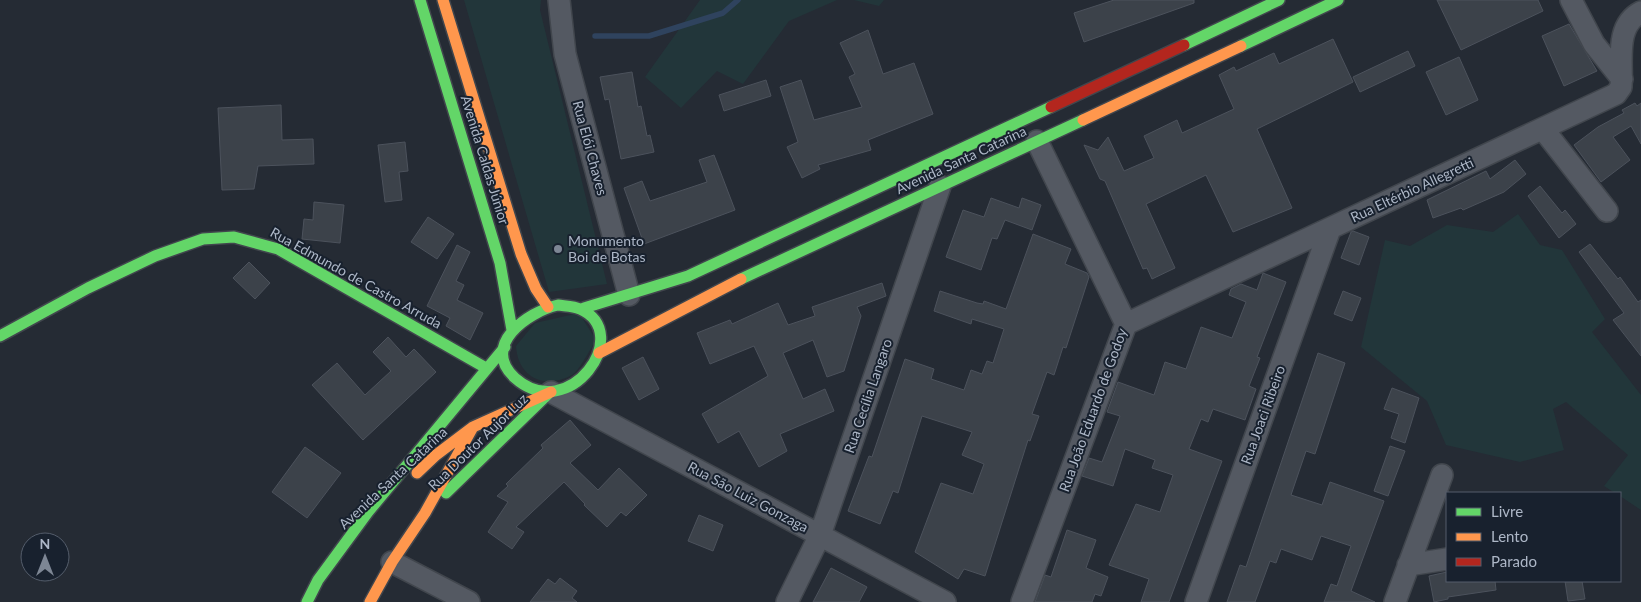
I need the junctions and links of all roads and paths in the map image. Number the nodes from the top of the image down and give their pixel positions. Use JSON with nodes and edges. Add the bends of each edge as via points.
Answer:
{"nodes":[{"id":1,"x":420,"y":0,"type":"edge"},
{"id":2,"x":443,"y":0,"type":"edge"},
{"id":3,"x":559,"y":0,"type":"edge"},
{"id":4,"x":1279,"y":0,"type":"edge"},
{"id":5,"x":1338,"y":0,"type":"edge"},
{"id":6,"x":1571,"y":0,"type":"edge"},
{"id":7,"x":1641,"y":12,"type":"edge"},
{"id":8,"x":1622,"y":79,"type":"junction"},
{"id":9,"x":1543,"y":129,"type":"junction"},
{"id":10,"x":1037,"y":141,"type":"junction"},
{"id":11,"x":940,"y":186,"type":"junction"},
{"id":12,"x":1607,"y":212,"type":"dead end"},
{"id":13,"x":1330,"y":228,"type":"junction"},
{"id":14,"x":629,"y":295,"type":"junction"},
{"id":15,"x":548,"y":307,"type":"junction"},
{"id":16,"x":584,"y":308,"type":"junction"},
{"id":17,"x":1126,"y":324,"type":"junction"},
{"id":18,"x":512,"y":330,"type":"junction"},
{"id":19,"x":0,"y":336,"type":"edge"},
{"id":20,"x":450,"y":347,"type":"junction"},
{"id":21,"x":504,"y":347,"type":"junction"},
{"id":22,"x":599,"y":353,"type":"junction"},
{"id":23,"x":486,"y":368,"type":"junction"},
{"id":24,"x":551,"y":392,"type":"junction"},
{"id":25,"x":473,"y":427,"type":"junction"},
{"id":26,"x":1442,"y":475,"type":"dead end"},
{"id":27,"x":425,"y":513,"type":"junction"},
{"id":28,"x":820,"y":535,"type":"junction"},
{"id":29,"x":338,"y":551,"type":"junction"},
{"id":30,"x":1446,"y":558,"type":"edge"},
{"id":31,"x":392,"y":562,"type":"junction"},
{"id":32,"x":1408,"y":565,"type":"junction"},
{"id":33,"x":307,"y":602,"type":"edge"},
{"id":34,"x":370,"y":602,"type":"edge"},
{"id":35,"x":469,"y":602,"type":"edge"},
{"id":36,"x":787,"y":602,"type":"edge"},
{"id":37,"x":945,"y":602,"type":"edge"},
{"id":38,"x":1022,"y":602,"type":"edge"},
{"id":39,"x":1196,"y":602,"type":"edge"},
{"id":40,"x":1394,"y":602,"type":"edge"}],
"edges":[{"from":1,"to":18,"type":"main road","name":"Avenida Caldas Júnior","via":[[500,263]]},
{"from":2,"to":15,"type":"main road","name":"Avenida Caldas Júnior","via":[[521,254],[536,289]]},
{"from":3,"to":14,"type":"street","name":"Rua Elói Chaves","via":[[566,54]]},
{"from":4,"to":14,"type":"main road","name":"Avenida Santa Catarina","via":[[719,262]]},
{"from":5,"to":10,"type":"main road","name":"Avenida Santa Catarina"},
{"from":6,"to":8,"type":"street","via":[[1594,44]]},
{"from":7,"to":8,"type":"street","via":[[1626,26],[1623,36]]},
{"from":8,"to":9,"type":"street","name":"Rua Eltérbio Allegretti","via":[[1616,94]]},
{"from":9,"to":12,"type":"street"},
{"from":9,"to":13,"type":"street","name":"Rua Eltérbio Allegretti"},
{"from":10,"to":11,"type":"main road","name":"Avenida Santa Catarina"},
{"from":10,"to":17,"type":"street","name":"Rua João Eduardo de Godoy"},
{"from":11,"to":22,"type":"main road","name":"Avenida Santa Catarina","via":[[708,295]]},
{"from":11,"to":28,"type":"street","name":"Rua Cecília Langaro"},
{"from":13,"to":17,"type":"street","name":"Rua Eltérbio Allegretti"},
{"from":13,"to":39,"type":"street","name":"Rua Joaci Ribeiro"},
{"from":14,"to":16,"type":"main road","name":"Avenida Santa Catarina"},
{"from":15,"to":16,"type":"main road","via":[[573,305]]},
{"from":15,"to":18,"type":"main road","via":[[530,314]]},
{"from":16,"to":22,"type":"main road","via":[[598,325]]},
{"from":17,"to":38,"type":"street","name":"Rua João Eduardo de Godoy"},
{"from":18,"to":21,"type":"main road"},
{"from":19,"to":20,"type":"main road","name":"Rua Edmundo de Castro Arruda","via":[[127,268],[164,252],[217,237],[236,237],[278,250]]},
{"from":20,"to":21,"type":"main road","name":"Rua Edmundo de Castro Arruda","via":[[486,351]]},
{"from":20,"to":23,"type":"main road","name":"Rua Edmundo de Castro Arruda"},
{"from":21,"to":23,"type":"main road","name":"Avenida Santa Catarina"},
{"from":21,"to":24,"type":"main road","via":[[508,372],[516,380]]},
{"from":22,"to":24,"type":"main road","via":[[585,377],[565,389]]},
{"from":23,"to":24,"type":"main road","name":"Rua Edmundo de Castro Arruda","via":[[523,389]]},
{"from":23,"to":25,"type":"main road","name":"Rua Doutor Aujor Luz"},
{"from":23,"to":29,"type":"main road","name":"Avenida Santa Catarina"},
{"from":24,"to":25,"type":"main road","name":"Avenida Santa Catarina"},
{"from":24,"to":27,"type":"main road","name":"Rua Doutor Aujor Luz"},
{"from":24,"to":28,"type":"street","name":"Rua São Luiz Gonzaga"},
{"from":25,"to":27,"type":"main road","name":"Rua Doutor Aujor Luz"},
{"from":25,"to":29,"type":"main road","name":"Avenida Santa Catarina","via":[[436,455]]},
{"from":26,"to":32,"type":"street"},
{"from":27,"to":31,"type":"main road","name":"Rua Doutor Aujor Luz"},
{"from":28,"to":36,"type":"street","name":"Rua Cecília Langaro"},
{"from":28,"to":37,"type":"street","name":"Rua São Luiz Gonzaga"},
{"from":29,"to":33,"type":"main road","name":"Avenida Santa Catarina"},
{"from":30,"to":32,"type":"street"},
{"from":31,"to":34,"type":"main road","name":"Rua Doutor Aujor Luz"},
{"from":31,"to":35,"type":"street"},
{"from":32,"to":40,"type":"street"}]}
